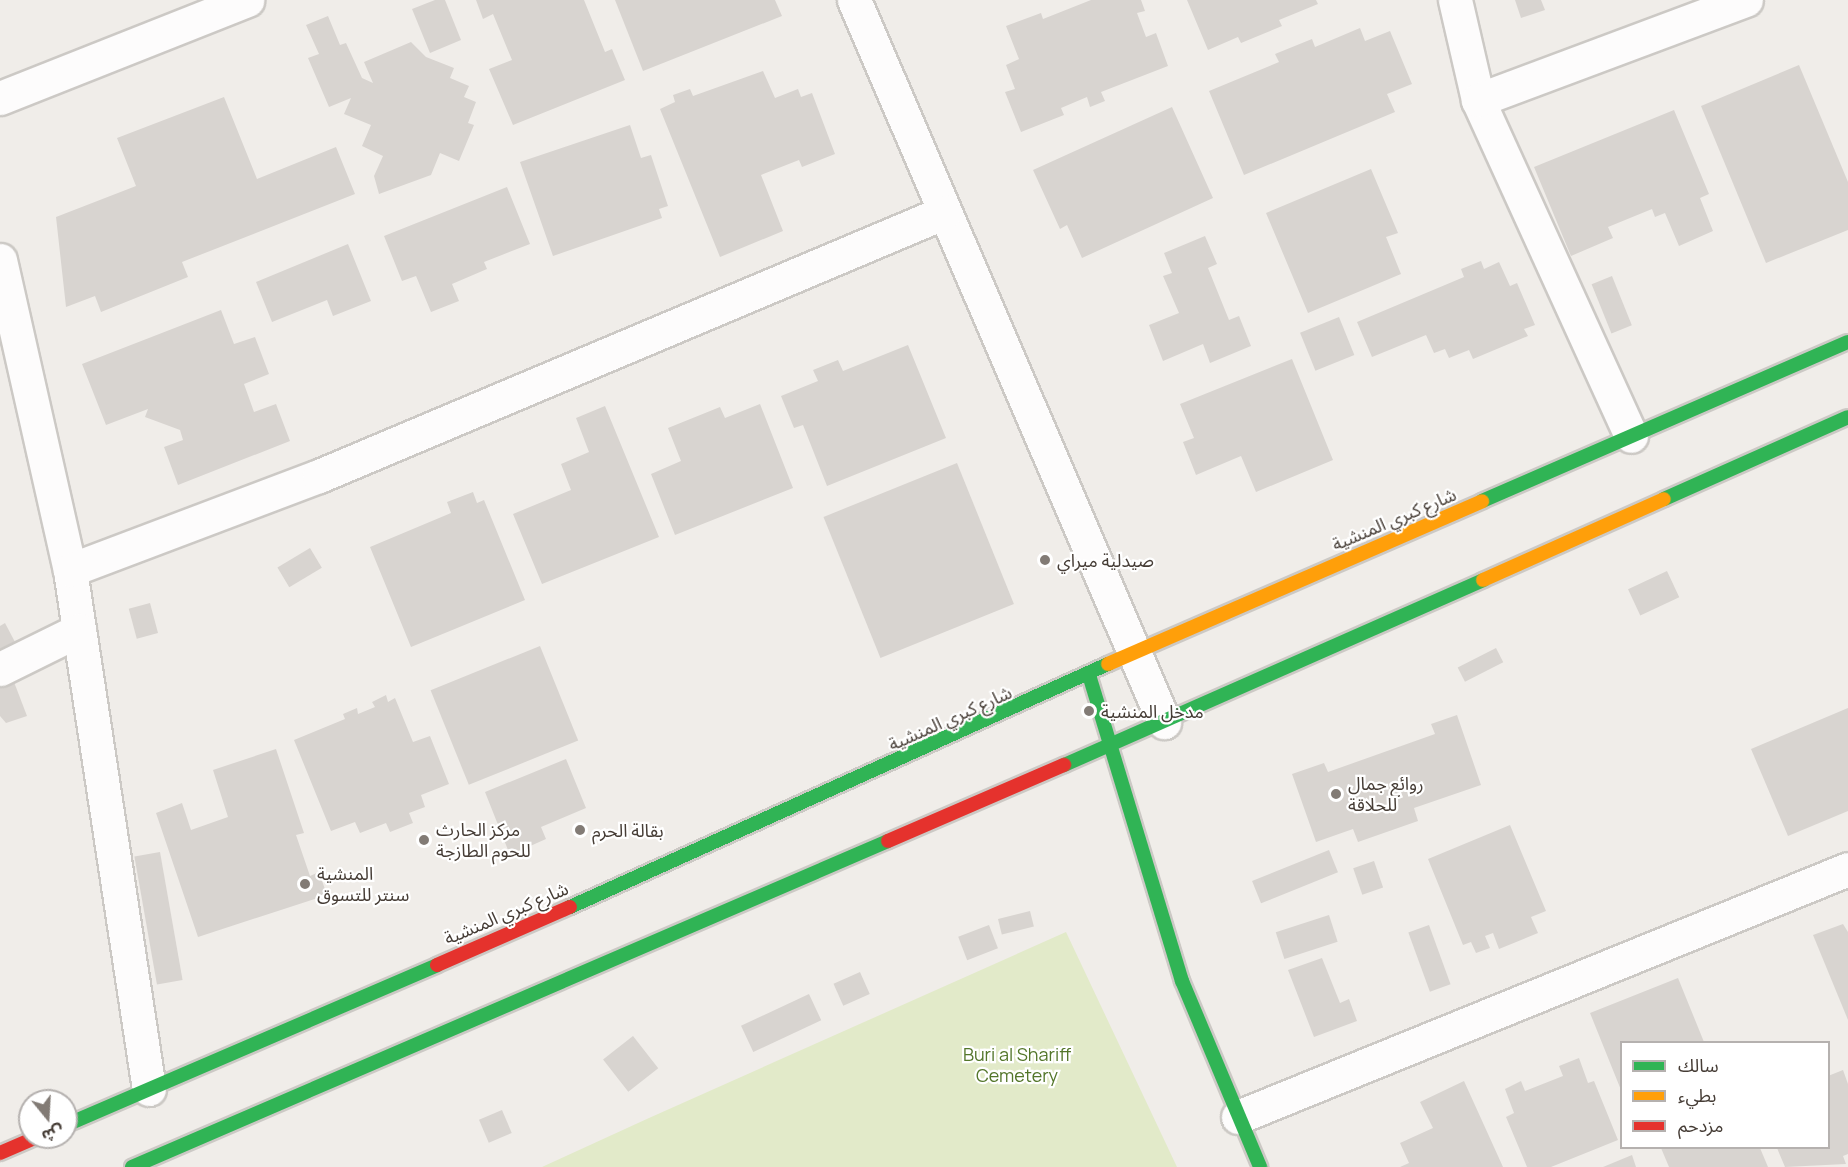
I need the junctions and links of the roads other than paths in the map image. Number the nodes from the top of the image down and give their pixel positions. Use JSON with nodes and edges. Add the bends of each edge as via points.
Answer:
{"nodes":[{"id":1,"x":247,"y":0,"type":"edge"},
{"id":2,"x":854,"y":0,"type":"edge"},
{"id":3,"x":1455,"y":0,"type":"edge"},
{"id":4,"x":1746,"y":0,"type":"edge"},
{"id":5,"x":0,"y":98,"type":"edge"},
{"id":6,"x":1478,"y":100,"type":"junction"},
{"id":7,"x":945,"y":212,"type":"junction"},
{"id":8,"x":0,"y":260,"type":"edge"},
{"id":9,"x":1848,"y":342,"type":"edge"},
{"id":10,"x":1848,"y":417,"type":"edge"},
{"id":11,"x":1631,"y":436,"type":"junction"},
{"id":12,"x":70,"y":570,"type":"junction"},
{"id":13,"x":79,"y":630,"type":"junction"},
{"id":14,"x":1133,"y":653,"type":"junction"},
{"id":15,"x":0,"y":669,"type":"edge"},
{"id":16,"x":1089,"y":675,"type":"junction"},
{"id":17,"x":1164,"y":722,"type":"junction"},
{"id":18,"x":1111,"y":744,"type":"junction"},
{"id":19,"x":1848,"y":868,"type":"edge"},
{"id":20,"x":149,"y":1089,"type":"junction"},
{"id":21,"x":1238,"y":1117,"type":"junction"},
{"id":22,"x":78,"y":1120,"type":"edge"},
{"id":23,"x":18,"y":1145,"type":"edge"},
{"id":24,"x":0,"y":1153,"type":"edge"},
{"id":25,"x":132,"y":1167,"type":"edge"},
{"id":26,"x":1260,"y":1167,"type":"edge"}],
"edges":[{"from":1,"to":5,"type":"street"},
{"from":2,"to":7,"type":"street"},
{"from":3,"to":6,"type":"street"},
{"from":4,"to":6,"type":"street"},
{"from":6,"to":11,"type":"street"},
{"from":7,"to":12,"type":"street","via":[[319,476]]},
{"from":7,"to":14,"type":"street"},
{"from":8,"to":12,"type":"street"},
{"from":9,"to":11,"type":"main road","name":"شارع كبري المنشية"},
{"from":10,"to":17,"type":"main road"},
{"from":11,"to":14,"type":"main road","name":"شارع كبري المنشية"},
{"from":12,"to":13,"type":"street"},
{"from":13,"to":15,"type":"street"},
{"from":13,"to":20,"type":"street"},
{"from":14,"to":16,"type":"main road","name":"شارع كبري المنشية"},
{"from":14,"to":17,"type":"street"},
{"from":16,"to":18,"type":"main road"},
{"from":16,"to":20,"type":"main road","name":"شارع كبري المنشية","via":[[681,859]]},
{"from":17,"to":18,"type":"main road"},
{"from":18,"to":21,"type":"main road","via":[[1182,981]]},
{"from":18,"to":25,"type":"main road"},
{"from":19,"to":21,"type":"street"},
{"from":20,"to":22,"type":"main road","name":"شارع كبري المنشية"},
{"from":21,"to":26,"type":"main road"},
{"from":23,"to":24,"type":"main road"}]}
